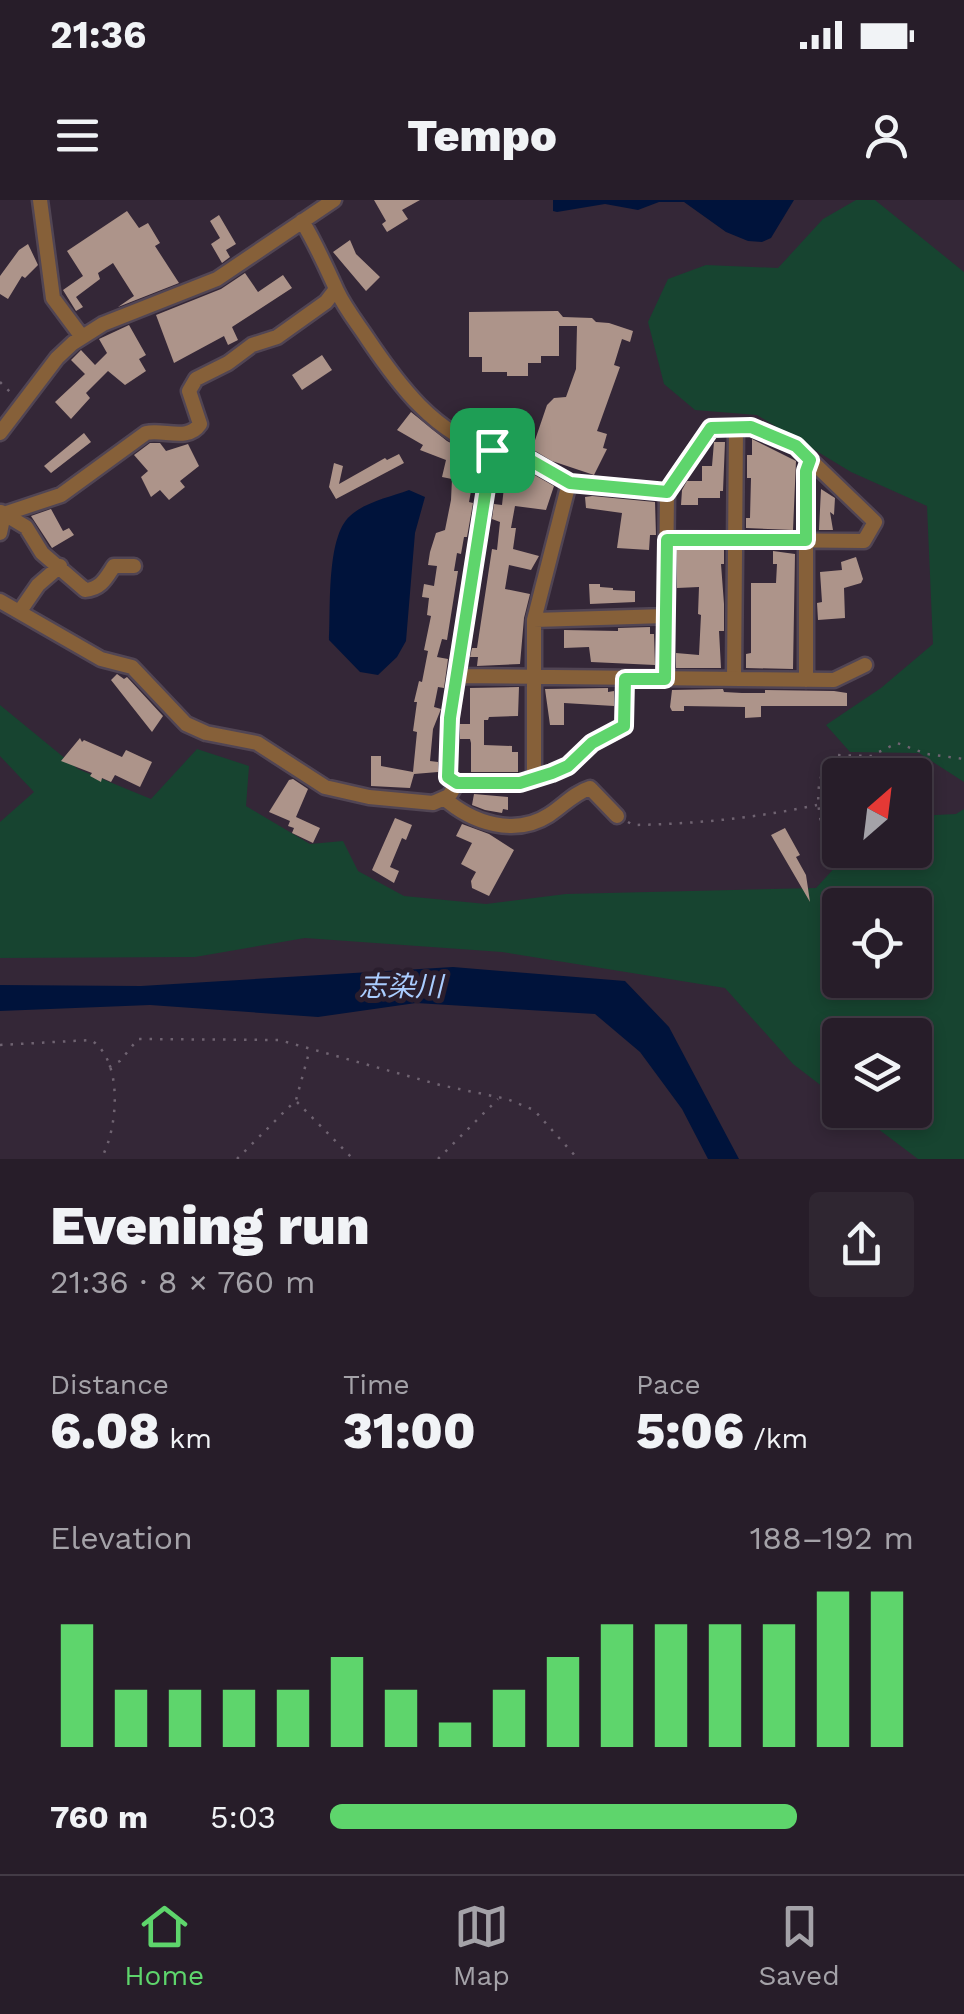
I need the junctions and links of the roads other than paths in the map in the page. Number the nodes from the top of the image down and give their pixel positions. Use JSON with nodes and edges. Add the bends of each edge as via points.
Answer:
{"nodes":[{"id":1,"x":40,"y":200,"type":"edge"},
{"id":2,"x":334,"y":200,"type":"edge"},
{"id":3,"x":302,"y":221,"type":"junction"},
{"id":4,"x":336,"y":288,"type":"junction"},
{"id":5,"x":82,"y":337,"type":"junction"},
{"id":6,"x":736,"y":427,"type":"junction"},
{"id":7,"x":0,"y":432,"type":"edge"},
{"id":8,"x":492,"y":450,"type":"junction"},
{"id":9,"x":810,"y":460,"type":"junction"},
{"id":10,"x":570,"y":483,"type":"junction"},
{"id":11,"x":667,"y":492,"type":"junction"},
{"id":12,"x":2,"y":513,"type":"edge"},
{"id":13,"x":0,"y":534,"type":"edge"},
{"id":14,"x":667,"y":540,"type":"junction"},
{"id":15,"x":735,"y":540,"type":"junction"},
{"id":16,"x":806,"y":540,"type":"junction"},
{"id":17,"x":60,"y":566,"type":"junction"},
{"id":18,"x":134,"y":566,"type":"dead end"},
{"id":19,"x":0,"y":601,"type":"edge"},
{"id":20,"x":20,"y":611,"type":"junction"},
{"id":21,"x":666,"y":616,"type":"junction"},
{"id":22,"x":534,"y":620,"type":"junction"},
{"id":23,"x":865,"y":665,"type":"dead end"},
{"id":24,"x":456,"y":676,"type":"junction"},
{"id":25,"x":534,"y":678,"type":"junction"},
{"id":26,"x":625,"y":679,"type":"junction"},
{"id":27,"x":665,"y":679,"type":"junction"},
{"id":28,"x":734,"y":679,"type":"junction"},
{"id":29,"x":806,"y":680,"type":"junction"},
{"id":30,"x":534,"y":779,"type":"junction"},
{"id":31,"x":457,"y":783,"type":"junction"},
{"id":32,"x":444,"y":798,"type":"junction"},
{"id":33,"x":617,"y":816,"type":"road end"}],
"edges":[{"from":1,"to":5,"type":"street","via":[[53,298]]},
{"from":2,"to":3,"type":"street"},
{"from":3,"to":4,"type":"street"},
{"from":3,"to":5,"type":"street","via":[[217,279]]},
{"from":4,"to":8,"type":"street","via":[[417,406]]},
{"from":4,"to":12,"type":"street","via":[[276,337],[196,379],[190,391],[200,424],[195,431],[146,433],[61,495]]},
{"from":5,"to":7,"type":"street","via":[[57,358]]},
{"from":6,"to":9,"type":"street","via":[[774,435]]},
{"from":6,"to":11,"type":"street","via":[[711,428]]},
{"from":6,"to":15,"type":"street"},
{"from":8,"to":10,"type":"street","via":[[514,451]]},
{"from":8,"to":24,"type":"street"},
{"from":9,"to":16,"type":"street"},
{"from":9,"to":16,"type":"street","via":[[875,522],[864,541]]},
{"from":10,"to":11,"type":"street"},
{"from":10,"to":22,"type":"street"},
{"from":11,"to":14,"type":"street"},
{"from":12,"to":13,"type":"street"},
{"from":12,"to":17,"type":"street","via":[[26,527],[42,553]]},
{"from":14,"to":15,"type":"street"},
{"from":14,"to":21,"type":"street"},
{"from":15,"to":16,"type":"street"},
{"from":15,"to":28,"type":"street"},
{"from":16,"to":29,"type":"street"},
{"from":17,"to":18,"type":"street","via":[[85,590],[95,590],[114,566]]},
{"from":17,"to":20,"type":"street"},
{"from":19,"to":20,"type":"street"},
{"from":20,"to":32,"type":"street","via":[[101,659],[132,668],[186,724],[257,744],[324,787],[433,803]]},
{"from":21,"to":22,"type":"street"},
{"from":21,"to":27,"type":"street"},
{"from":22,"to":25,"type":"street"},
{"from":23,"to":29,"type":"street","via":[[834,680]]},
{"from":24,"to":25,"type":"street"},
{"from":24,"to":31,"type":"street","via":[[448,777]]},
{"from":25,"to":26,"type":"street"},
{"from":25,"to":30,"type":"street"},
{"from":26,"to":27,"type":"street"},
{"from":26,"to":30,"type":"street","via":[[624,726],[568,766]]},
{"from":27,"to":28,"type":"street"},
{"from":28,"to":29,"type":"street"},
{"from":30,"to":31,"type":"street"},
{"from":31,"to":32,"type":"street"},
{"from":32,"to":33,"type":"street","via":[[489,824],[514,826],[546,817],[590,788]]}]}
